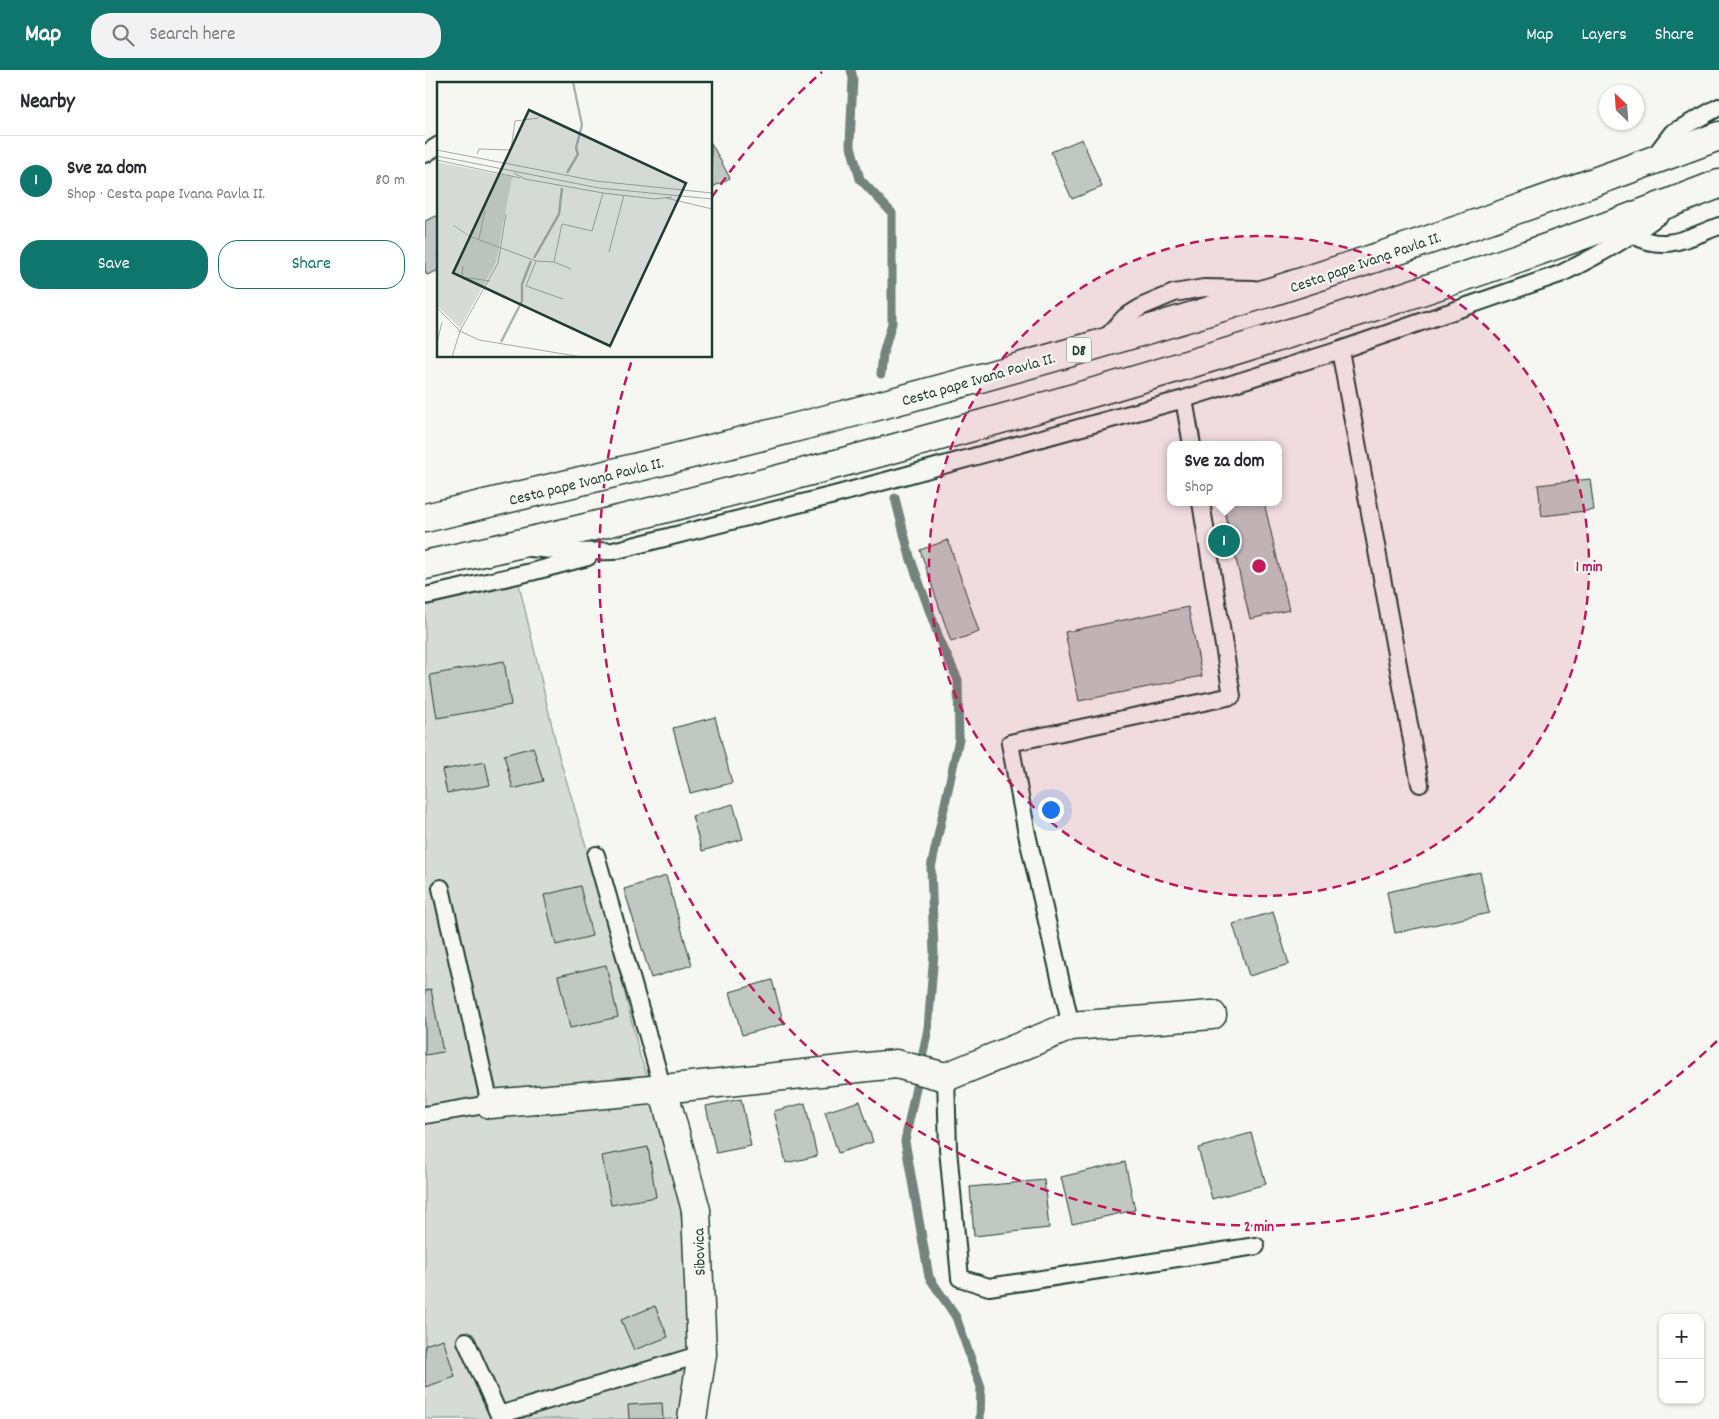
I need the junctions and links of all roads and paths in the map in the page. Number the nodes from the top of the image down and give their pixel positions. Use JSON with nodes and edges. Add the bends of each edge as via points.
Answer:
{"nodes":[{"id":1,"x":1719,"y":107,"type":"edge"},
{"id":2,"x":1719,"y":136,"type":"edge"},
{"id":3,"x":437,"y":146,"type":"edge"},
{"id":4,"x":425,"y":154,"type":"edge"},
{"id":5,"x":1650,"y":162,"type":"junction"},
{"id":6,"x":1719,"y":184,"type":"edge"},
{"id":7,"x":1680,"y":199,"type":"junction"},
{"id":8,"x":1719,"y":226,"type":"edge"},
{"id":9,"x":1634,"y":235,"type":"junction"},
{"id":10,"x":1340,"y":350,"type":"junction"},
{"id":11,"x":1184,"y":399,"type":"junction"},
{"id":12,"x":1191,"y":441,"type":"edge"},
{"id":13,"x":1202,"y":506,"type":"edge"},
{"id":14,"x":425,"y":518,"type":"edge"},
{"id":15,"x":516,"y":545,"type":"junction"},
{"id":16,"x":613,"y":551,"type":"junction"},
{"id":17,"x":425,"y":565,"type":"edge"},
{"id":18,"x":425,"y":596,"type":"edge"},
{"id":19,"x":1420,"y":784,"type":"dead end"},
{"id":20,"x":596,"y":854,"type":"dead end"},
{"id":21,"x":441,"y":888,"type":"dead end"},
{"id":22,"x":1212,"y":1015,"type":"dead end"},
{"id":23,"x":1071,"y":1026,"type":"junction"},
{"id":24,"x":946,"y":1077,"type":"junction"},
{"id":25,"x":663,"y":1089,"type":"junction"},
{"id":26,"x":490,"y":1104,"type":"junction"},
{"id":27,"x":425,"y":1115,"type":"edge"},
{"id":28,"x":1256,"y":1246,"type":"dead end"},
{"id":29,"x":465,"y":1340,"type":"dead end"},
{"id":30,"x":702,"y":1354,"type":"junction"},
{"id":31,"x":692,"y":1419,"type":"edge"}],
"edges":[{"from":1,"to":5,"type":"lane","via":[[1672,133]]},
{"from":2,"to":5,"type":"main road","name":"Cesta pape Ivana Pavla II.","number":"D8"},
{"from":3,"to":4,"type":"lane"},
{"from":5,"to":14,"type":"main road","name":"Cesta pape Ivana Pavla II.","number":"D8","via":[[1282,288],[1102,343],[830,419]]},
{"from":6,"to":7,"type":"main road"},
{"from":7,"to":9,"type":"lane"},
{"from":7,"to":15,"type":"main road","via":[[1504,263],[1147,378],[866,456]]},
{"from":8,"to":9,"type":"lane","via":[[1659,244]]},
{"from":9,"to":10,"type":"lane","via":[[1560,274]]},
{"from":10,"to":11,"type":"lane"},
{"from":10,"to":19,"type":"lane"},
{"from":11,"to":12,"type":"lane"},
{"from":11,"to":16,"type":"lane","via":[[838,494]]},
{"from":13,"to":23,"type":"lane","via":[[1232,696],[1010,743],[1027,834]]},
{"from":15,"to":16,"type":"lane","via":[[574,552]]},
{"from":15,"to":17,"type":"main road"},
{"from":16,"to":18,"type":"lane"},
{"from":20,"to":25,"type":"lane"},
{"from":21,"to":26,"type":"lane"},
{"from":22,"to":23,"type":"main road"},
{"from":23,"to":24,"type":"main road"},
{"from":24,"to":25,"type":"main road","via":[[895,1064]]},
{"from":24,"to":28,"type":"lane","via":[[948,1149],[959,1278],[989,1287]]},
{"from":25,"to":26,"type":"main road"},
{"from":25,"to":30,"type":"main road","name":"Sibovica","via":[[696,1210]]},
{"from":26,"to":27,"type":"lane"},
{"from":29,"to":30,"type":"lane","via":[[499,1415]]},
{"from":30,"to":31,"type":"main road","name":"Sibovica"}]}
